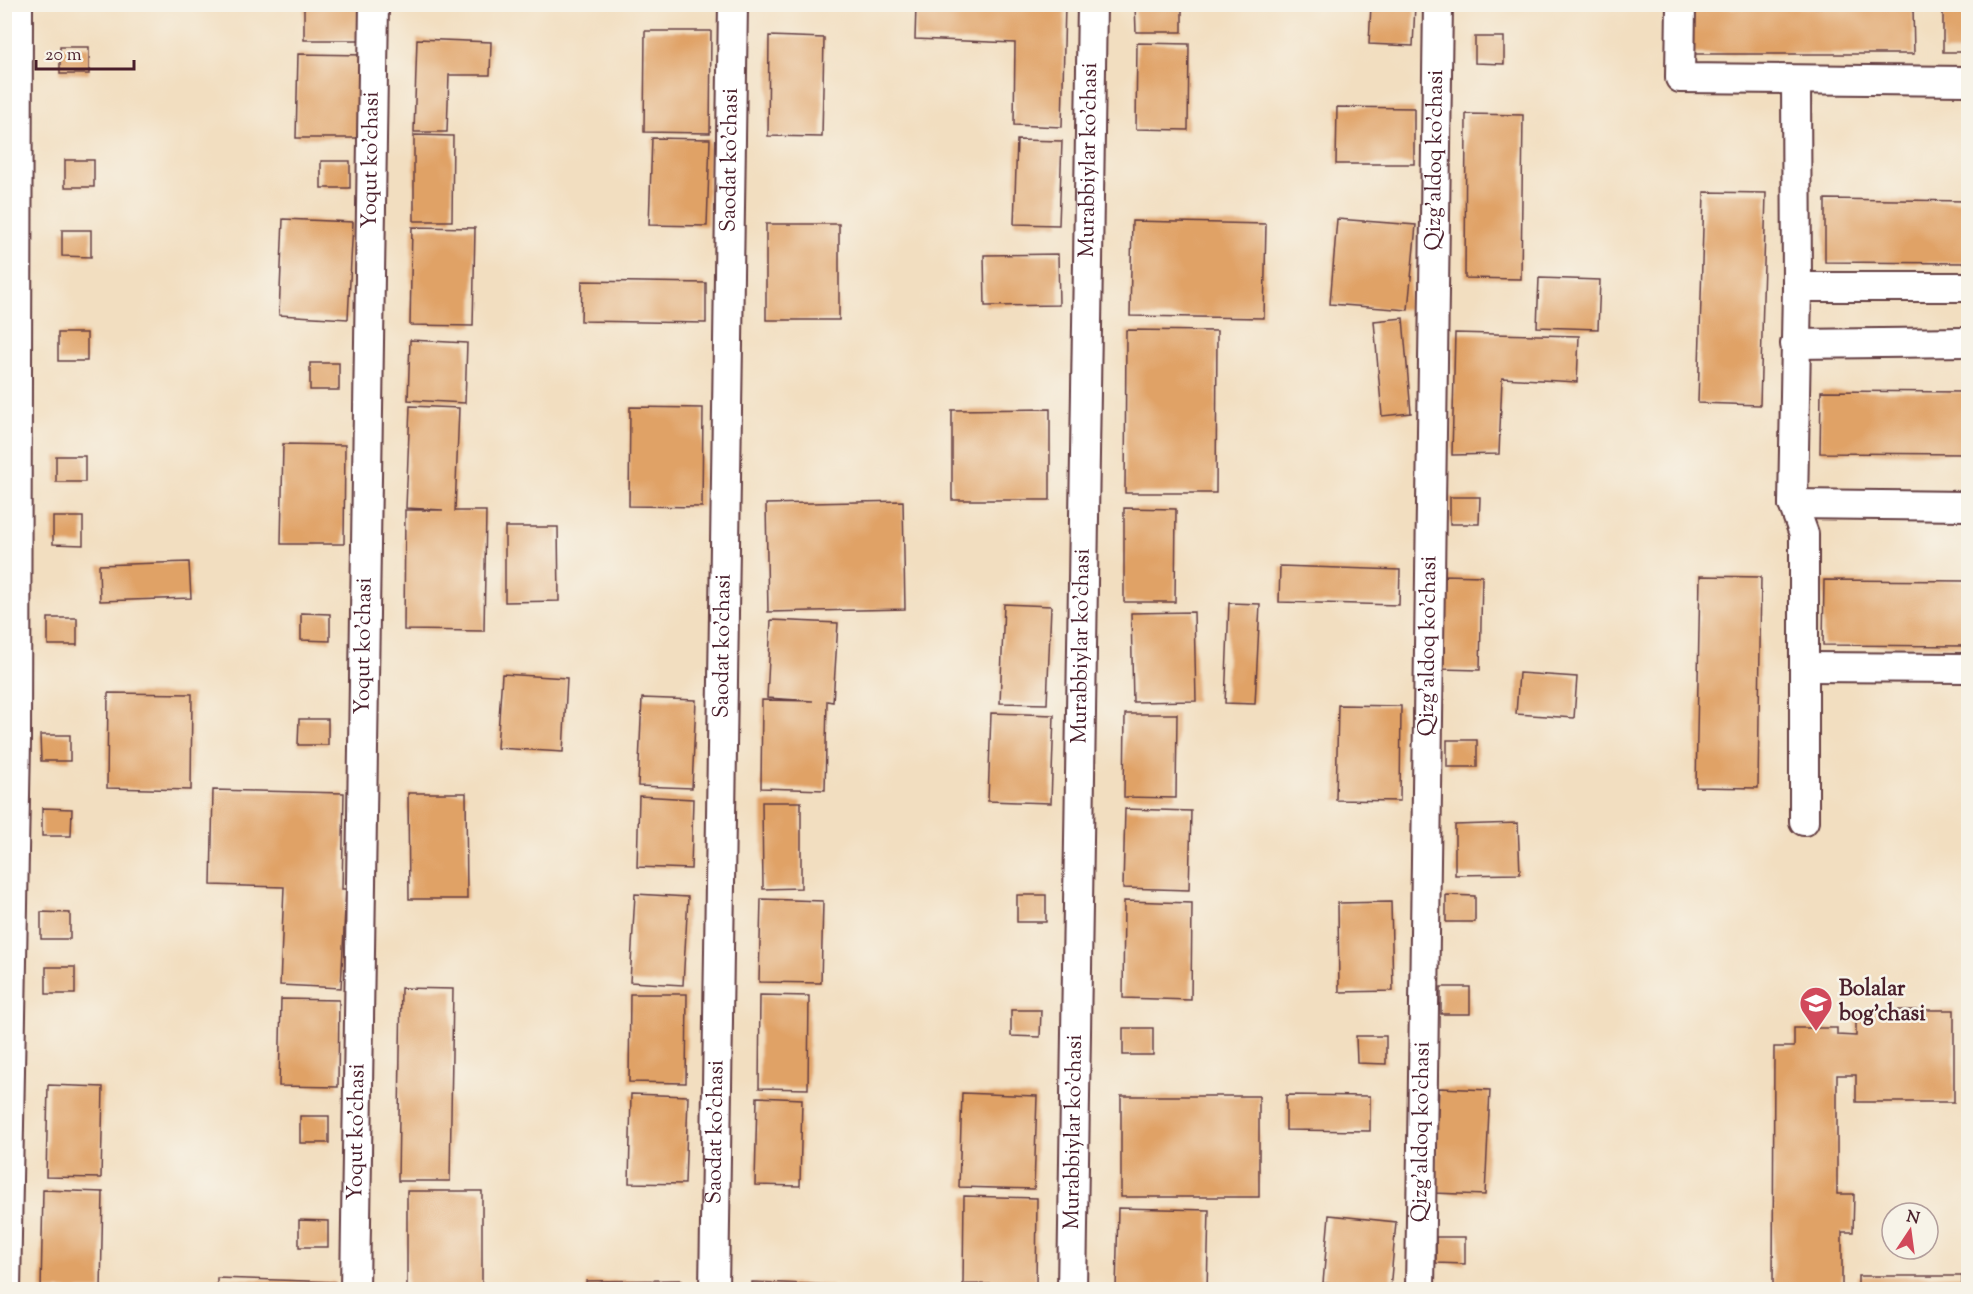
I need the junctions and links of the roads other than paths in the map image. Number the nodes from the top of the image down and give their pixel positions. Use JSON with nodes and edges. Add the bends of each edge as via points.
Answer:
{"nodes":[{"id":1,"x":18,"y":4,"type":"edge"},
{"id":2,"x":374,"y":4,"type":"edge"},
{"id":3,"x":733,"y":4,"type":"edge"},
{"id":4,"x":1092,"y":4,"type":"edge"},
{"id":5,"x":1438,"y":4,"type":"edge"},
{"id":6,"x":1681,"y":4,"type":"edge"},
{"id":7,"x":1796,"y":80,"type":"junction"},
{"id":8,"x":1968,"y":81,"type":"edge"},
{"id":9,"x":1797,"y":287,"type":"junction"},
{"id":10,"x":1968,"y":287,"type":"edge"},
{"id":11,"x":1968,"y":342,"type":"edge"},
{"id":12,"x":1795,"y":344,"type":"junction"},
{"id":13,"x":1793,"y":504,"type":"junction"},
{"id":14,"x":1968,"y":506,"type":"edge"},
{"id":15,"x":1805,"y":667,"type":"junction"},
{"id":16,"x":1968,"y":668,"type":"edge"},
{"id":17,"x":10,"y":742,"type":"edge"},
{"id":18,"x":1804,"y":821,"type":"dead end"},
{"id":19,"x":6,"y":1290,"type":"edge"},
{"id":20,"x":355,"y":1290,"type":"edge"},
{"id":21,"x":714,"y":1290,"type":"edge"},
{"id":22,"x":1072,"y":1290,"type":"edge"},
{"id":23,"x":1420,"y":1290,"type":"edge"}],
"edges":[{"from":1,"to":17,"type":"street"},
{"from":2,"to":20,"type":"street","name":"Yoqut ko'chasi"},
{"from":3,"to":21,"type":"street","name":"Saodat ko'chasi"},
{"from":4,"to":22,"type":"street","name":"Murabbiylar ko'chasi"},
{"from":5,"to":23,"type":"street","name":"Qizg'aldoq ko'chasi"},
{"from":6,"to":7,"type":"street","via":[[1680,78]]},
{"from":7,"to":8,"type":"street"},
{"from":7,"to":9,"type":"street"},
{"from":9,"to":10,"type":"street"},
{"from":9,"to":12,"type":"street"},
{"from":11,"to":12,"type":"street"},
{"from":12,"to":13,"type":"street"},
{"from":13,"to":14,"type":"street"},
{"from":13,"to":15,"type":"street","via":[[1804,534]]},
{"from":15,"to":16,"type":"street"},
{"from":15,"to":18,"type":"street"},
{"from":17,"to":19,"type":"street"}]}
